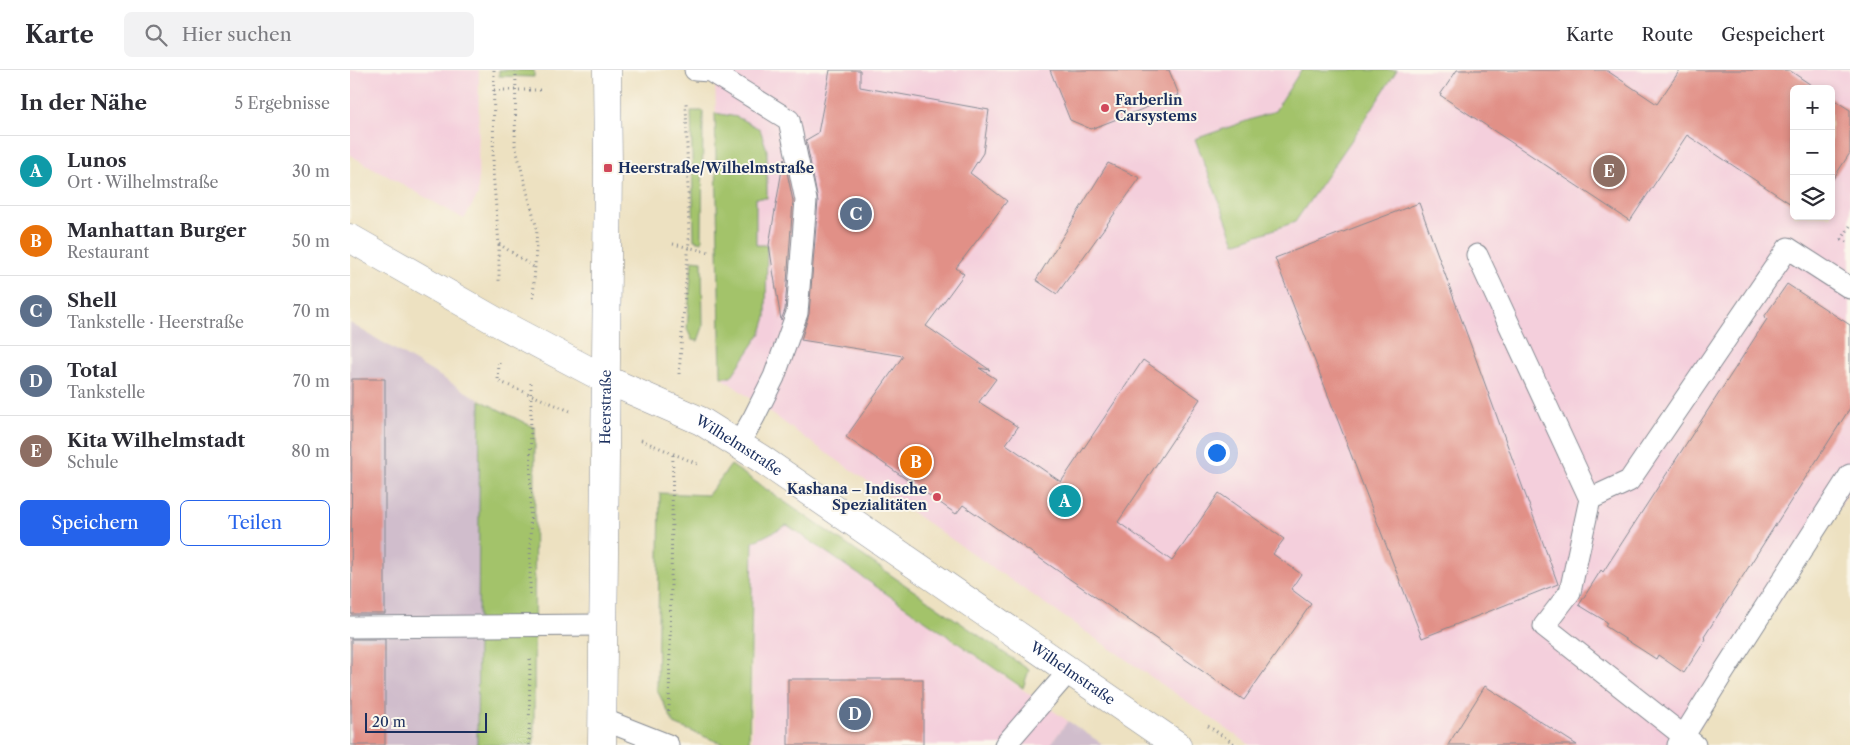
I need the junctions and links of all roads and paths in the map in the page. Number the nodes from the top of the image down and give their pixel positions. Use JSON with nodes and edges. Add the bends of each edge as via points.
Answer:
{"nodes":[{"id":1,"x":494,"y":70,"type":"edge"},
{"id":2,"x":516,"y":70,"type":"edge"},
{"id":3,"x":607,"y":70,"type":"edge"},
{"id":4,"x":695,"y":70,"type":"edge"},
{"id":5,"x":494,"y":90,"type":"junction"},
{"id":6,"x":516,"y":90,"type":"junction"},
{"id":7,"x":540,"y":90,"type":"dead end"},
{"id":8,"x":686,"y":113,"type":"dead end"},
{"id":9,"x":1850,"y":226,"type":"edge"},
{"id":10,"x":537,"y":229,"type":"dead end"},
{"id":11,"x":350,"y":238,"type":"edge"},
{"id":12,"x":499,"y":244,"type":"junction"},
{"id":13,"x":673,"y":244,"type":"dead end"},
{"id":14,"x":1850,"y":244,"type":"edge"},
{"id":15,"x":689,"y":247,"type":"junction"},
{"id":16,"x":709,"y":252,"type":"dead end"},
{"id":17,"x":1476,"y":255,"type":"dead end"},
{"id":18,"x":534,"y":268,"type":"dead end"},
{"id":19,"x":1850,"y":288,"type":"edge"},
{"id":20,"x":499,"y":323,"type":"junction"},
{"id":21,"x":682,"y":325,"type":"dead end"},
{"id":22,"x":606,"y":378,"type":"junction"},
{"id":23,"x":530,"y":418,"type":"dead end"},
{"id":24,"x":738,"y":445,"type":"junction"},
{"id":25,"x":1850,"y":475,"type":"edge"},
{"id":26,"x":672,"y":481,"type":"dead end"},
{"id":27,"x":1590,"y":499,"type":"junction"},
{"id":28,"x":530,"y":624,"type":"junction"},
{"id":29,"x":603,"y":624,"type":"junction"},
{"id":30,"x":350,"y":627,"type":"edge"},
{"id":31,"x":1070,"y":671,"type":"junction"},
{"id":32,"x":669,"y":716,"type":"dead end"},
{"id":33,"x":602,"y":732,"type":"edge"},
{"id":34,"x":1686,"y":742,"type":"edge"},
{"id":35,"x":530,"y":745,"type":"edge"},
{"id":36,"x":668,"y":745,"type":"edge"},
{"id":37,"x":1005,"y":745,"type":"edge"},
{"id":38,"x":1177,"y":745,"type":"edge"}],
"edges":[{"from":1,"to":5,"type":"path"},
{"from":2,"to":6,"type":"path"},
{"from":3,"to":22,"type":"main road","name":"Heerstraße"},
{"from":4,"to":24,"type":"lane","via":[[710,71],[789,120],[806,200],[797,313],[774,377]]},
{"from":5,"to":6,"type":"path"},
{"from":5,"to":12,"type":"path","via":[[493,172]]},
{"from":6,"to":7,"type":"path"},
{"from":6,"to":10,"type":"path","via":[[515,145]]},
{"from":8,"to":15,"type":"path"},
{"from":9,"to":14,"type":"path","via":[[1842,239]]},
{"from":11,"to":20,"type":"main road","name":"Wilhelmstraße"},
{"from":12,"to":18,"type":"path"},
{"from":12,"to":20,"type":"path"},
{"from":13,"to":15,"type":"path"},
{"from":15,"to":16,"type":"path"},
{"from":15,"to":21,"type":"path"},
{"from":17,"to":27,"type":"lane"},
{"from":19,"to":27,"type":"lane","via":[[1788,248],[1629,481]]},
{"from":20,"to":22,"type":"main road","name":"Wilhelmstraße"},
{"from":22,"to":24,"type":"main road","name":"Wilhelmstraße","via":[[701,421]]},
{"from":22,"to":29,"type":"main road","name":"Heerstraße"},
{"from":23,"to":28,"type":"path"},
{"from":24,"to":31,"type":"main road","name":"Wilhelmstraße"},
{"from":25,"to":34,"type":"lane","via":[[1720,676]]},
{"from":26,"to":32,"type":"path"},
{"from":27,"to":34,"type":"lane","via":[[1570,592],[1544,626]]},
{"from":28,"to":29,"type":"lane"},
{"from":28,"to":30,"type":"lane"},
{"from":28,"to":35,"type":"path"},
{"from":29,"to":33,"type":"main road","name":"Heerstraße"},
{"from":31,"to":37,"type":"lane"},
{"from":31,"to":38,"type":"main road","name":"Wilhelmstraße"},
{"from":33,"to":36,"type":"lane"}]}
